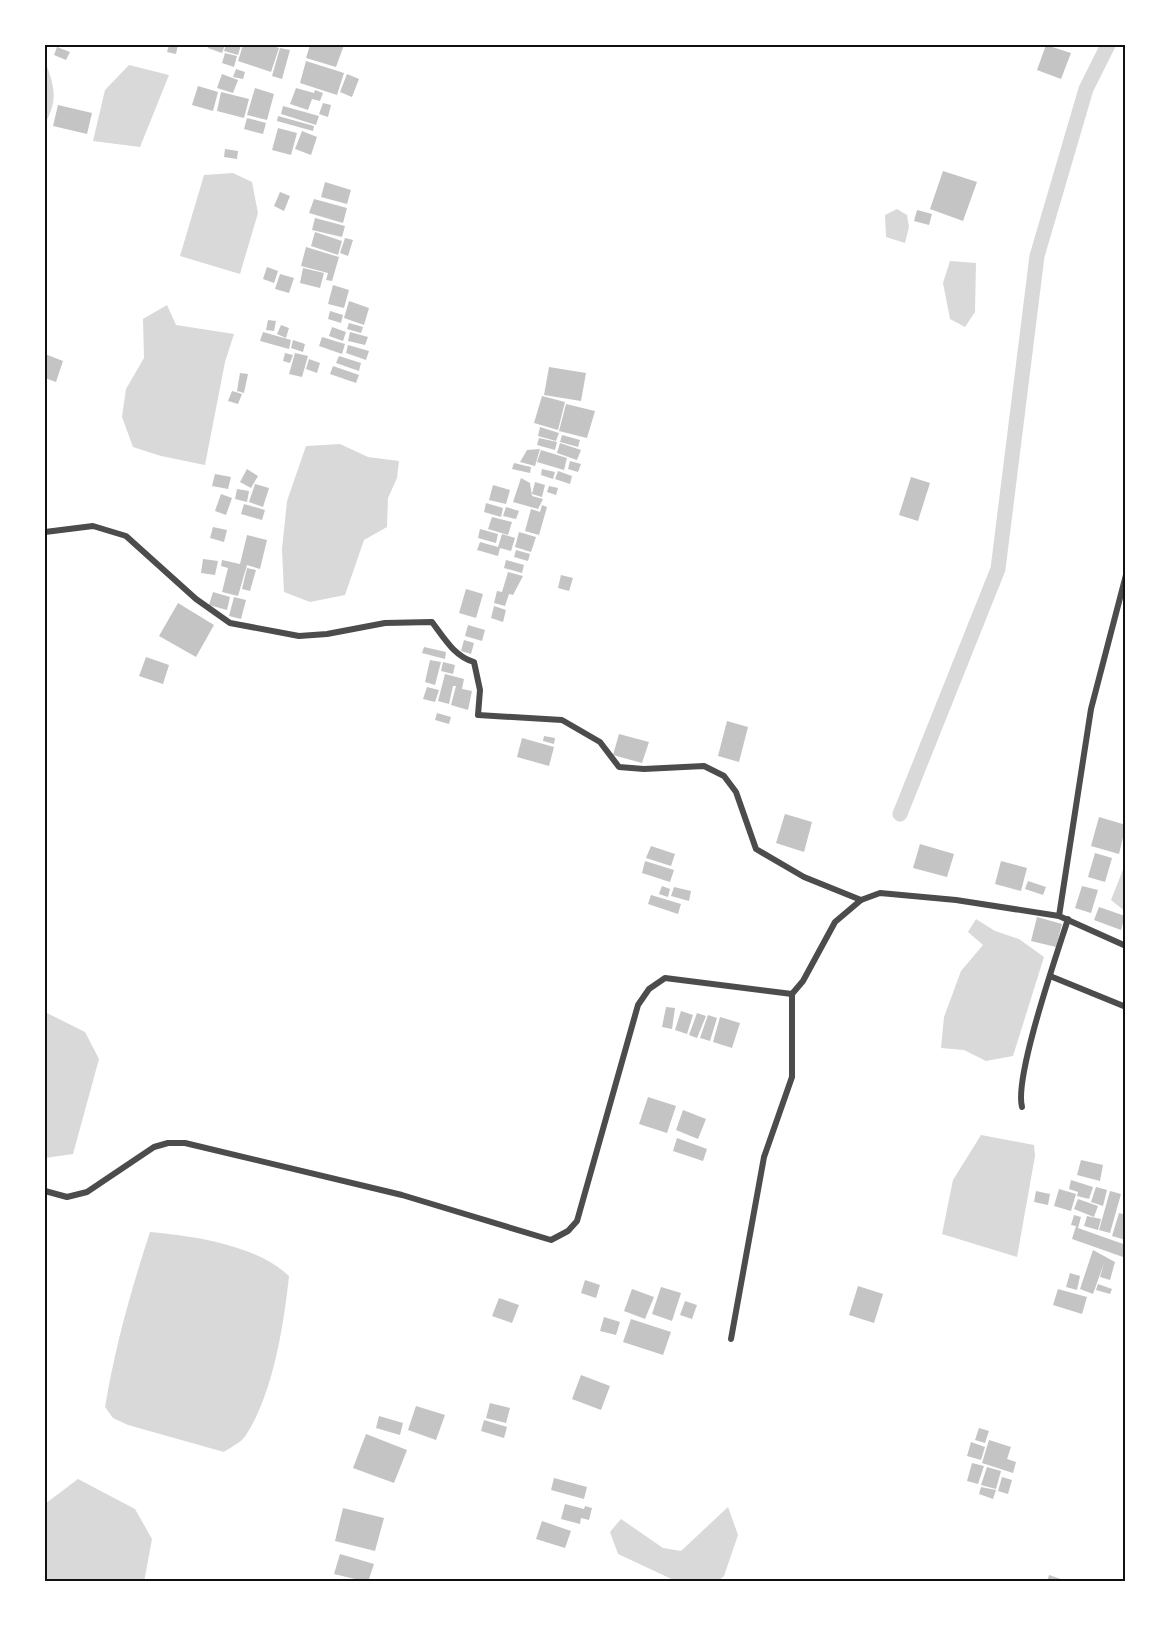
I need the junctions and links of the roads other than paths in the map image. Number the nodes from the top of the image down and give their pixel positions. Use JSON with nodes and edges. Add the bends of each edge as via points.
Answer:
{"nodes":[{"id":1,"x":45,"y":532,"type":"edge"},
{"id":2,"x":1126,"y":575,"type":"edge"},
{"id":3,"x":861,"y":900,"type":"junction"},
{"id":4,"x":1059,"y":916,"type":"junction"},
{"id":5,"x":1068,"y":919,"type":"junction"},
{"id":6,"x":1126,"y":946,"type":"edge"},
{"id":7,"x":1050,"y":976,"type":"junction"},
{"id":8,"x":792,"y":994,"type":"junction"},
{"id":9,"x":1126,"y":1007,"type":"edge"},
{"id":10,"x":1022,"y":1107,"type":"dead end"},
{"id":11,"x":45,"y":1191,"type":"edge"},
{"id":12,"x":731,"y":1339,"type":"dead end"}],
"edges":[{"from":1,"to":3,"type":"street","via":[[93,526],[126,536],[196,599],[230,623],[299,636],[385,623],[432,622],[448,645],[463,659],[474,662],[480,690],[478,715],[562,720],[600,742],[619,767],[704,766],[724,776],[736,792],[756,849],[804,878]]},
{"from":2,"to":4,"type":"street","via":[[1091,709]]},
{"from":3,"to":4,"type":"street","via":[[880,893]]},
{"from":3,"to":8,"type":"street","via":[[835,922]]},
{"from":4,"to":5,"type":"street"},
{"from":5,"to":6,"type":"street"},
{"from":5,"to":7,"type":"street"},
{"from":7,"to":9,"type":"street"},
{"from":7,"to":10,"type":"street","via":[[1029,1053],[1020,1099]]},
{"from":8,"to":11,"type":"street","via":[[665,978],[649,989],[638,1005],[577,1221],[552,1239],[402,1195],[185,1143],[154,1147],[87,1192],[68,1197]]},
{"from":8,"to":12,"type":"street","via":[[792,1077],[764,1157]]}]}
